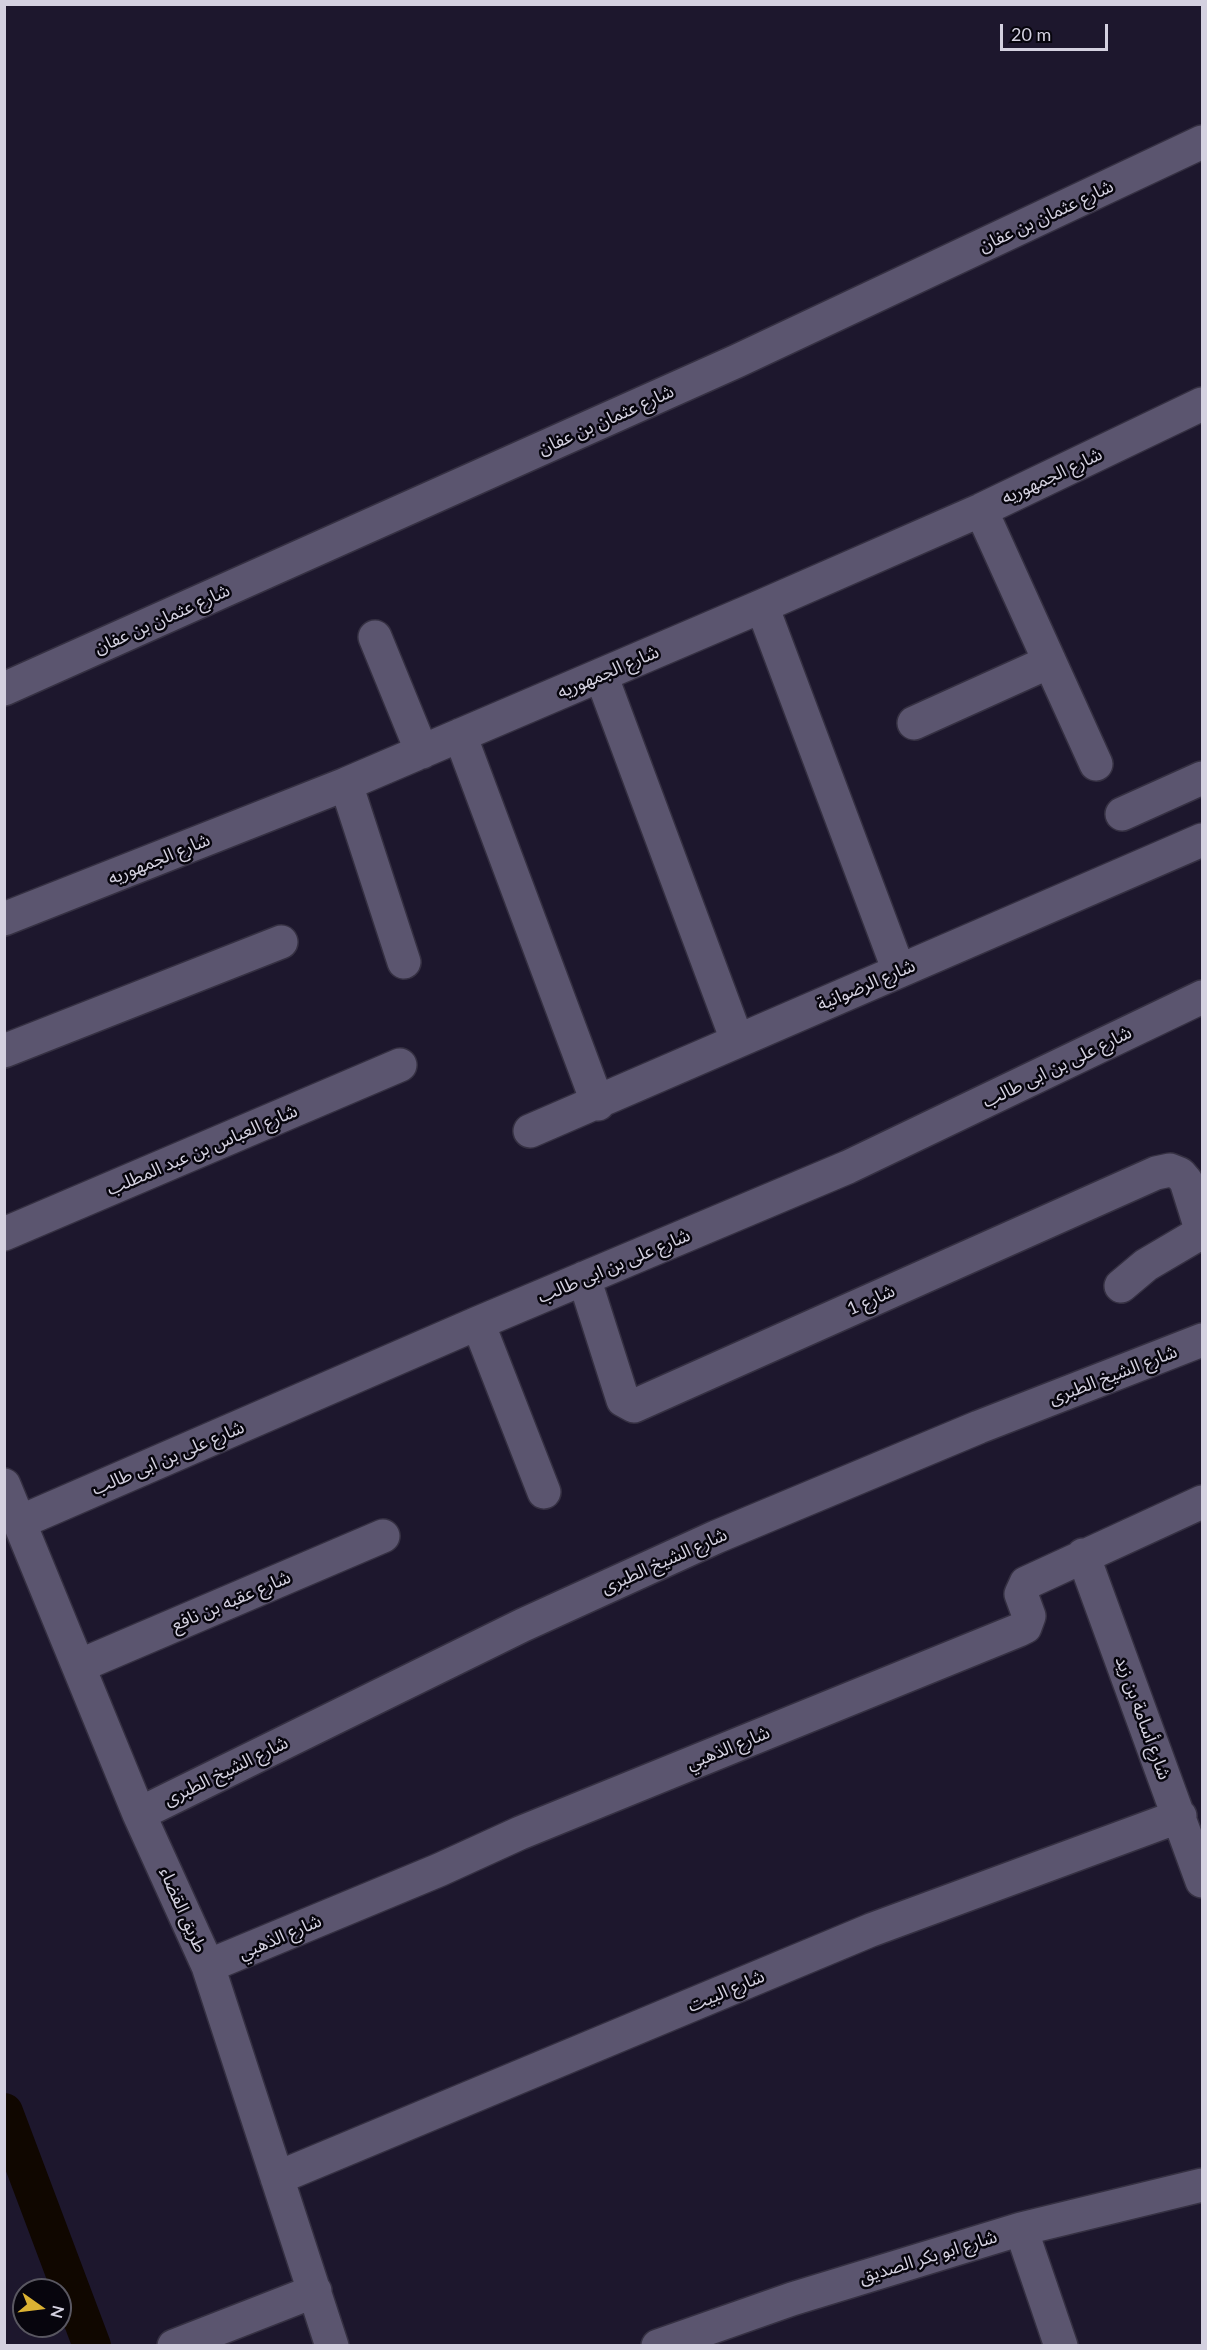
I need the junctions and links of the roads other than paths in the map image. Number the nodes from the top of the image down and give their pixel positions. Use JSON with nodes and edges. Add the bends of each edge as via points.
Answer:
{"nodes":[{"id":1,"x":1203,"y":142,"type":"edge"},
{"id":2,"x":1203,"y":404,"type":"edge"},
{"id":3,"x":981,"y":510,"type":"junction"},
{"id":4,"x":762,"y":606,"type":"junction"},
{"id":5,"x":375,"y":637,"type":"dead end"},
{"id":6,"x":1049,"y":662,"type":"junction"},
{"id":7,"x":601,"y":675,"type":"junction"},
{"id":8,"x":4,"y":689,"type":"edge"},
{"id":9,"x":914,"y":723,"type":"dead end"},
{"id":10,"x":460,"y":735,"type":"junction"},
{"id":11,"x":422,"y":752,"type":"junction"},
{"id":12,"x":1096,"y":764,"type":"dead end"},
{"id":13,"x":1203,"y":778,"type":"edge"},
{"id":14,"x":346,"y":784,"type":"junction"},
{"id":15,"x":1122,"y":814,"type":"dead end"},
{"id":16,"x":1203,"y":840,"type":"edge"},
{"id":17,"x":4,"y":920,"type":"edge"},
{"id":18,"x":281,"y":942,"type":"dead end"},
{"id":19,"x":404,"y":962,"type":"dead end"},
{"id":20,"x":898,"y":971,"type":"junction"},
{"id":21,"x":1203,"y":997,"type":"edge"},
{"id":22,"x":737,"y":1040,"type":"junction"},
{"id":23,"x":4,"y":1051,"type":"edge"},
{"id":24,"x":400,"y":1065,"type":"dead end"},
{"id":25,"x":598,"y":1104,"type":"junction"},
{"id":26,"x":530,"y":1131,"type":"dead end"},
{"id":27,"x":1203,"y":1232,"type":"edge"},
{"id":28,"x":4,"y":1234,"type":"edge"},
{"id":29,"x":584,"y":1278,"type":"junction"},
{"id":30,"x":1121,"y":1286,"type":"dead end"},
{"id":31,"x":478,"y":1323,"type":"junction"},
{"id":32,"x":1203,"y":1340,"type":"edge"},
{"id":33,"x":4,"y":1485,"type":"edge"},
{"id":34,"x":544,"y":1492,"type":"dead end"},
{"id":35,"x":1203,"y":1502,"type":"edge"},
{"id":36,"x":20,"y":1522,"type":"junction"},
{"id":37,"x":383,"y":1536,"type":"dead end"},
{"id":38,"x":1083,"y":1555,"type":"junction"},
{"id":39,"x":79,"y":1666,"type":"junction"},
{"id":40,"x":139,"y":1814,"type":"junction"},
{"id":41,"x":1180,"y":1816,"type":"junction"},
{"id":42,"x":1203,"y":1881,"type":"edge"},
{"id":43,"x":208,"y":1966,"type":"junction"},
{"id":44,"x":277,"y":2178,"type":"junction"},
{"id":45,"x":1203,"y":2186,"type":"edge"},
{"id":46,"x":1021,"y":2229,"type":"junction"},
{"id":47,"x":315,"y":2291,"type":"junction"},
{"id":48,"x":174,"y":2346,"type":"edge"},
{"id":49,"x":332,"y":2346,"type":"edge"},
{"id":50,"x":658,"y":2346,"type":"edge"},
{"id":51,"x":1061,"y":2346,"type":"edge"}],
"edges":[{"from":1,"to":8,"type":"street","name":"شارع عثمان بن عفان","via":[[737,362]]},
{"from":2,"to":3,"type":"street","name":"شارع الجمهوريه"},
{"from":3,"to":4,"type":"street","name":"شارع الجمهوريه"},
{"from":3,"to":6,"type":"street"},
{"from":4,"to":7,"type":"street","name":"شارع الجمهوريه"},
{"from":4,"to":20,"type":"street"},
{"from":5,"to":11,"type":"street"},
{"from":6,"to":9,"type":"street"},
{"from":6,"to":12,"type":"street"},
{"from":7,"to":10,"type":"street","name":"شارع الجمهوريه"},
{"from":7,"to":22,"type":"street"},
{"from":10,"to":11,"type":"street","name":"شارع الجمهوريه"},
{"from":10,"to":25,"type":"street"},
{"from":11,"to":14,"type":"street","name":"شارع الجمهوريه"},
{"from":13,"to":15,"type":"street"},
{"from":14,"to":17,"type":"street","name":"شارع الجمهوريه"},
{"from":14,"to":19,"type":"street"},
{"from":16,"to":20,"type":"street","name":"شارع الرضوانية"},
{"from":18,"to":23,"type":"street"},
{"from":20,"to":22,"type":"street","name":"شارع الرضوانية"},
{"from":21,"to":29,"type":"street","name":"شارع على بن ابى طالب","via":[[848,1167]]},
{"from":22,"to":25,"type":"street","name":"شارع الرضوانية"},
{"from":24,"to":28,"type":"street","name":"شارع العباس بن عبد المطلب"},
{"from":25,"to":26,"type":"street","name":"شارع الرضوانية"},
{"from":27,"to":29,"type":"street","name":"شارع 1","via":[[1186,1181],[1170,1170],[1156,1173],[634,1406],[623,1400]]},
{"from":27,"to":30,"type":"street","via":[[1146,1265]]},
{"from":29,"to":31,"type":"street","name":"شارع على بن ابى طالب"},
{"from":31,"to":34,"type":"street"},
{"from":31,"to":36,"type":"street","name":"شارع على بن ابى طالب"},
{"from":32,"to":40,"type":"street","name":"شارع الشيخ الطبرى","via":[[979,1427],[716,1537],[523,1625]]},
{"from":33,"to":36,"type":"street","name":"طريق القضاء"},
{"from":35,"to":38,"type":"street","name":"شارع الذهبي"},
{"from":36,"to":39,"type":"street","name":"طريق القضاء"},
{"from":37,"to":39,"type":"street","name":"شارع عقبه بن نافع"},
{"from":38,"to":41,"type":"street","name":"شارع أسامة بن زيد"},
{"from":38,"to":43,"type":"street","name":"شارع الذهبي","via":[[1023,1586],[1021,1594],[1029,1616],[1025,1627],[1019,1630],[520,1833]]},
{"from":39,"to":40,"type":"street","name":"طريق القضاء"},
{"from":40,"to":43,"type":"street","name":"طريق القضاء"},
{"from":41,"to":42,"type":"street","name":"شارع أسامة بن زيد"},
{"from":41,"to":44,"type":"street","name":"شارع البيت","via":[[871,1930]]},
{"from":43,"to":44,"type":"street","name":"طريق القضاء"},
{"from":44,"to":47,"type":"street","name":"طريق القضاء"},
{"from":45,"to":46,"type":"street","name":"شارع ابو بكر الصديق"},
{"from":46,"to":50,"type":"street","name":"شارع ابو بكر الصديق","via":[[792,2299]]},
{"from":46,"to":51,"type":"street"},
{"from":47,"to":48,"type":"street"},
{"from":47,"to":49,"type":"street","name":"طريق القضاء"}]}
